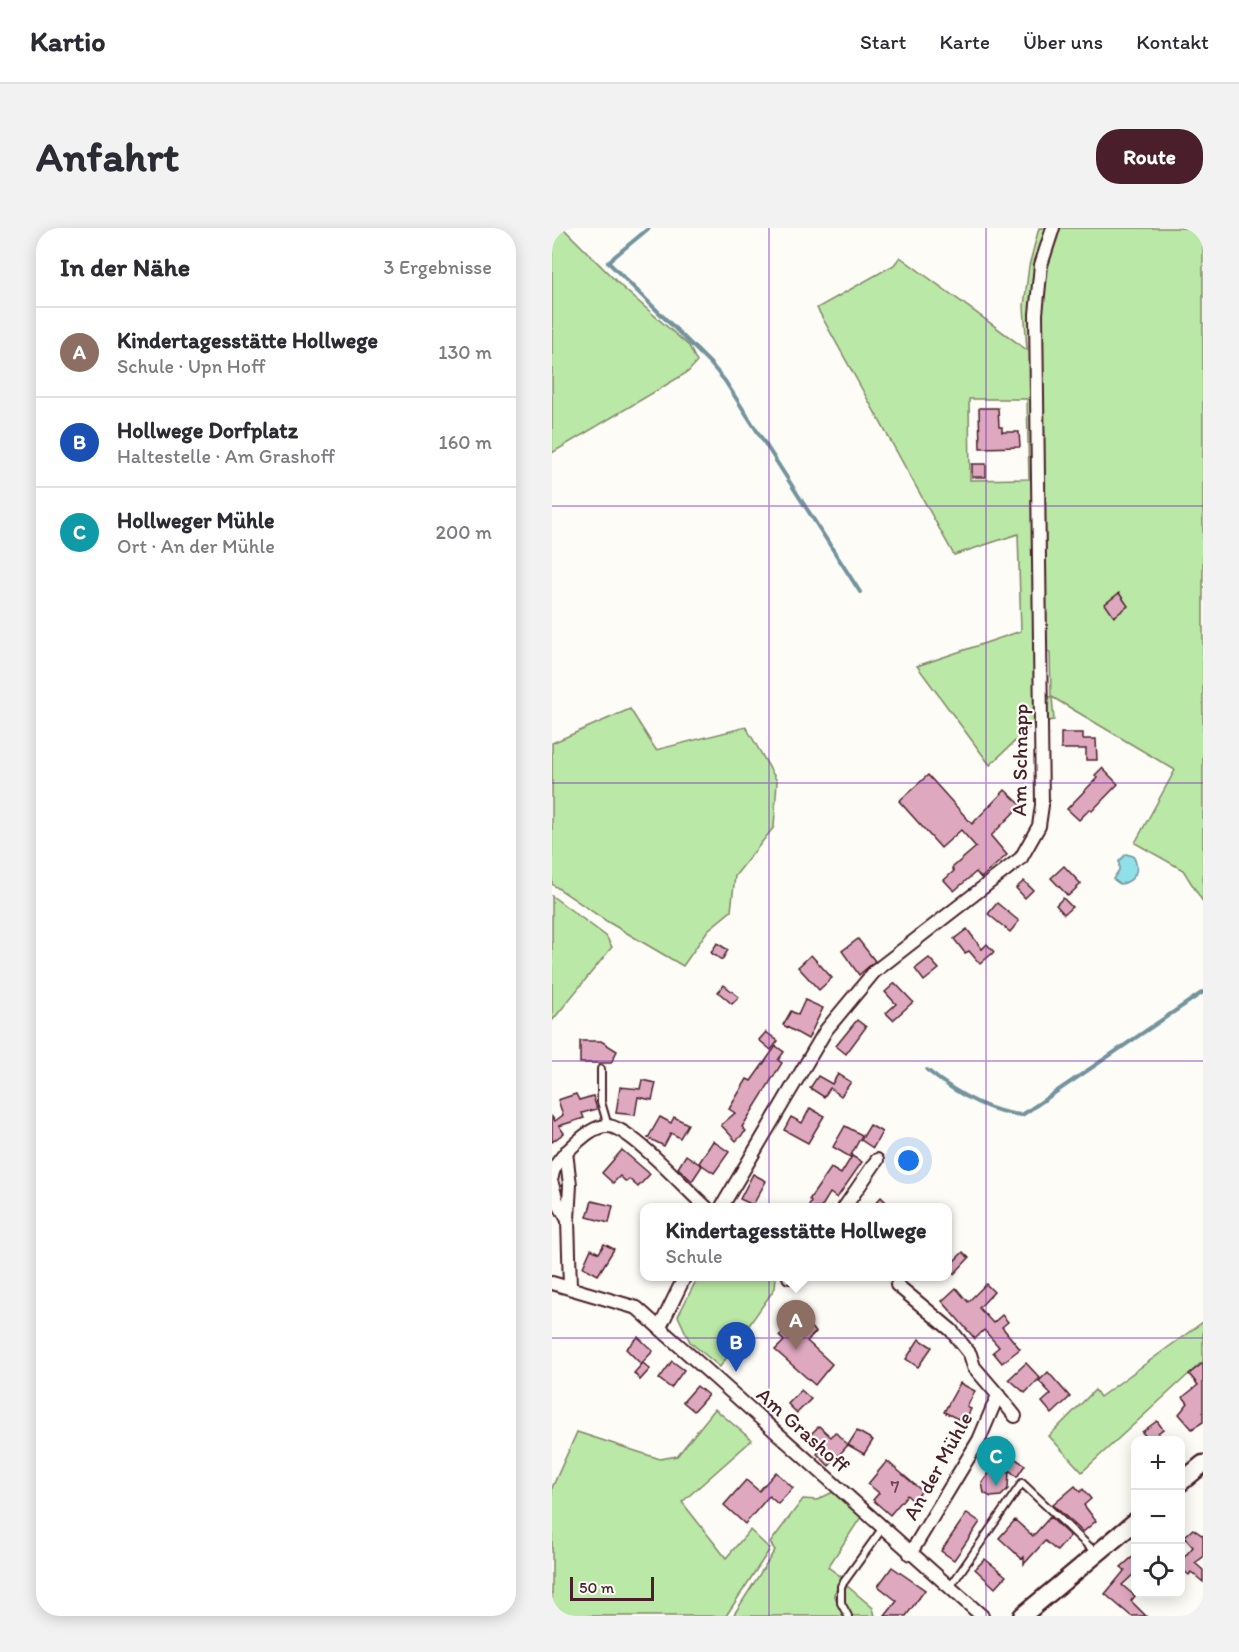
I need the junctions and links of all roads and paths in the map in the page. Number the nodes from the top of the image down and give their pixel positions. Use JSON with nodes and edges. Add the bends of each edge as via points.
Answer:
{"nodes":[{"id":1,"x":1053,"y":228,"type":"edge"},
{"id":2,"x":602,"y":1069,"type":"dead end"},
{"id":3,"x":608,"y":1126,"type":"junction"},
{"id":4,"x":566,"y":1152,"type":"junction"},
{"id":5,"x":877,"y":1160,"type":"dead end"},
{"id":6,"x":552,"y":1177,"type":"edge"},
{"id":7,"x":552,"y":1184,"type":"edge"},
{"id":8,"x":702,"y":1203,"type":"edge"},
{"id":9,"x":723,"y":1203,"type":"edge"},
{"id":10,"x":847,"y":1203,"type":"edge"},
{"id":11,"x":568,"y":1220,"type":"junction"},
{"id":12,"x":683,"y":1281,"type":"edge"},
{"id":13,"x":552,"y":1283,"type":"edge"},
{"id":14,"x":897,"y":1285,"type":"dead end"},
{"id":15,"x":570,"y":1287,"type":"junction"},
{"id":16,"x":660,"y":1327,"type":"junction"},
{"id":17,"x":998,"y":1395,"type":"junction"},
{"id":18,"x":1015,"y":1416,"type":"dead end"},
{"id":19,"x":1203,"y":1464,"type":"edge"},
{"id":20,"x":1185,"y":1479,"type":"edge"},
{"id":21,"x":1131,"y":1525,"type":"edge"},
{"id":22,"x":882,"y":1529,"type":"junction"},
{"id":23,"x":1096,"y":1553,"type":"junction"},
{"id":24,"x":910,"y":1554,"type":"junction"},
{"id":25,"x":950,"y":1587,"type":"junction"},
{"id":26,"x":848,"y":1616,"type":"edge"},
{"id":27,"x":982,"y":1616,"type":"edge"},
{"id":28,"x":1022,"y":1616,"type":"edge"}],
"edges":[{"from":1,"to":9,"type":"street","name":"Am Schnapp","via":[[1041,265],[1036,314],[1042,805],[1039,826],[1021,858],[874,972],[833,1021],[795,1079]]},
{"from":2,"to":3,"type":"lane","via":[[600,1092]]},
{"from":3,"to":4,"type":"street","via":[[593,1130]]},
{"from":3,"to":8,"type":"street","via":[[626,1132]]},
{"from":4,"to":6,"type":"street"},
{"from":4,"to":11,"type":"street","via":[[570,1185]]},
{"from":5,"to":10,"type":"street"},
{"from":7,"to":11,"type":"street"},
{"from":11,"to":15,"type":"street"},
{"from":12,"to":16,"type":"street"},
{"from":13,"to":15,"type":"street","name":"Am Grashoff"},
{"from":14,"to":17,"type":"street","name":"An der Mühle","via":[[951,1330],[970,1354],[974,1367]]},
{"from":15,"to":16,"type":"street","name":"Am Grashoff","via":[[637,1308]]},
{"from":16,"to":22,"type":"street","name":"Am Grashoff"},
{"from":17,"to":18,"type":"street","name":"An der Mühle"},
{"from":17,"to":24,"type":"street","name":"An der Mühle","via":[[979,1440]]},
{"from":19,"to":20,"type":"street"},
{"from":21,"to":23,"type":"street"},
{"from":22,"to":24,"type":"street","name":"Am Grashoff"},
{"from":22,"to":26,"type":"lane","via":[[842,1586],[839,1596]]},
{"from":23,"to":25,"type":"lane","via":[[1022,1483]]},
{"from":23,"to":28,"type":"street"},
{"from":24,"to":25,"type":"street","name":"Am Grashoff"},
{"from":25,"to":27,"type":"street","name":"Am Grashoff"}]}
